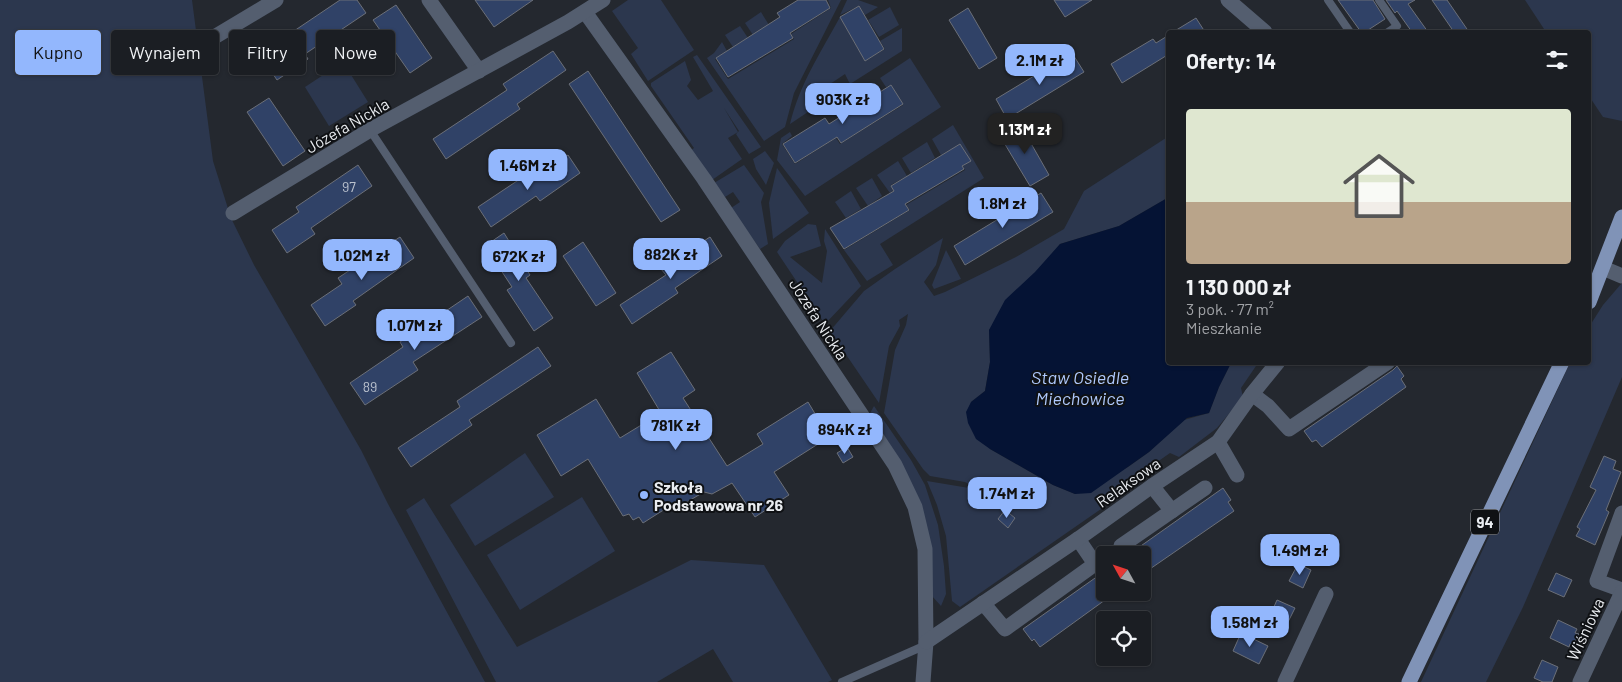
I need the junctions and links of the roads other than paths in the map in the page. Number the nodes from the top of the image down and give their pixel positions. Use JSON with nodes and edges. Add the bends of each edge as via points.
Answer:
{"nodes":[{"id":1,"x":276,"y":0,"type":"edge"},
{"id":2,"x":429,"y":0,"type":"edge"},
{"id":3,"x":603,"y":0,"type":"edge"},
{"id":4,"x":1228,"y":0,"type":"edge"},
{"id":5,"x":1328,"y":0,"type":"edge"},
{"id":6,"x":1379,"y":0,"type":"edge"},
{"id":7,"x":585,"y":12,"type":"junction"},
{"id":8,"x":1264,"y":30,"type":"edge"},
{"id":9,"x":1349,"y":30,"type":"edge"},
{"id":10,"x":1391,"y":30,"type":"edge"},
{"id":11,"x":219,"y":34,"type":"edge"},
{"id":12,"x":479,"y":70,"type":"junction"},
{"id":13,"x":370,"y":130,"type":"junction"},
{"id":14,"x":234,"y":213,"type":"dead end"},
{"id":15,"x":1622,"y":217,"type":"edge"},
{"id":16,"x":1596,"y":276,"type":"edge"},
{"id":17,"x":1622,"y":276,"type":"edge"},
{"id":18,"x":1591,"y":295,"type":"edge"},
{"id":19,"x":511,"y":343,"type":"dead end"},
{"id":20,"x":1276,"y":365,"type":"edge"},
{"id":21,"x":1384,"y":365,"type":"edge"},
{"id":22,"x":1561,"y":365,"type":"edge"},
{"id":23,"x":1252,"y":394,"type":"junction"},
{"id":24,"x":1218,"y":442,"type":"junction"},
{"id":25,"x":1237,"y":475,"type":"dead end"},
{"id":26,"x":1152,"y":486,"type":"junction"},
{"id":27,"x":1205,"y":488,"type":"dead end"},
{"id":28,"x":1172,"y":511,"type":"junction"},
{"id":29,"x":1622,"y":513,"type":"edge"},
{"id":30,"x":1078,"y":538,"type":"junction"},
{"id":31,"x":1121,"y":546,"type":"dead end"},
{"id":32,"x":1622,"y":591,"type":"edge"},
{"id":33,"x":1326,"y":594,"type":"dead end"},
{"id":34,"x":983,"y":603,"type":"junction"},
{"id":35,"x":926,"y":644,"type":"junction"},
{"id":36,"x":842,"y":682,"type":"edge"},
{"id":37,"x":923,"y":682,"type":"edge"},
{"id":38,"x":1285,"y":682,"type":"edge"},
{"id":39,"x":1409,"y":682,"type":"edge"},
{"id":40,"x":1580,"y":682,"type":"edge"}],
"edges":[{"from":1,"to":11,"type":"street"},
{"from":2,"to":12,"type":"street"},
{"from":3,"to":7,"type":"street","name":"Józefa Nickla"},
{"from":4,"to":8,"type":"street"},
{"from":5,"to":9,"type":"lane"},
{"from":6,"to":10,"type":"lane","via":[[1397,26]]},
{"from":7,"to":12,"type":"street","name":"Józefa Nickla"},
{"from":7,"to":35,"type":"street","name":"Józefa Nickla","via":[[704,179],[895,464],[915,507],[925,549]]},
{"from":12,"to":13,"type":"street","name":"Józefa Nickla"},
{"from":13,"to":14,"type":"street","name":"Józefa Nickla"},
{"from":13,"to":19,"type":"lane"},
{"from":15,"to":16,"type":"main road"},
{"from":16,"to":17,"type":"street"},
{"from":16,"to":18,"type":"main road"},
{"from":20,"to":23,"type":"street","name":"Relaksowa"},
{"from":21,"to":23,"type":"street","via":[[1289,429]]},
{"from":22,"to":39,"type":"main road","number":"94"},
{"from":23,"to":24,"type":"street","name":"Relaksowa"},
{"from":24,"to":25,"type":"street"},
{"from":24,"to":26,"type":"street","name":"Relaksowa"},
{"from":26,"to":28,"type":"street"},
{"from":26,"to":30,"type":"street","name":"Relaksowa"},
{"from":27,"to":28,"type":"street"},
{"from":28,"to":31,"type":"street"},
{"from":29,"to":32,"type":"street","name":"Wiśniowa","via":[[1597,582]]},
{"from":30,"to":34,"type":"street","name":"Relaksowa"},
{"from":30,"to":34,"type":"street","via":[[1095,564],[1005,628]]},
{"from":32,"to":40,"type":"street","name":"Wiśniowa"},
{"from":33,"to":38,"type":"street"},
{"from":34,"to":35,"type":"street","name":"Relaksowa"},
{"from":35,"to":36,"type":"lane"},
{"from":35,"to":37,"type":"street","name":"Józefa Nickla"}]}
